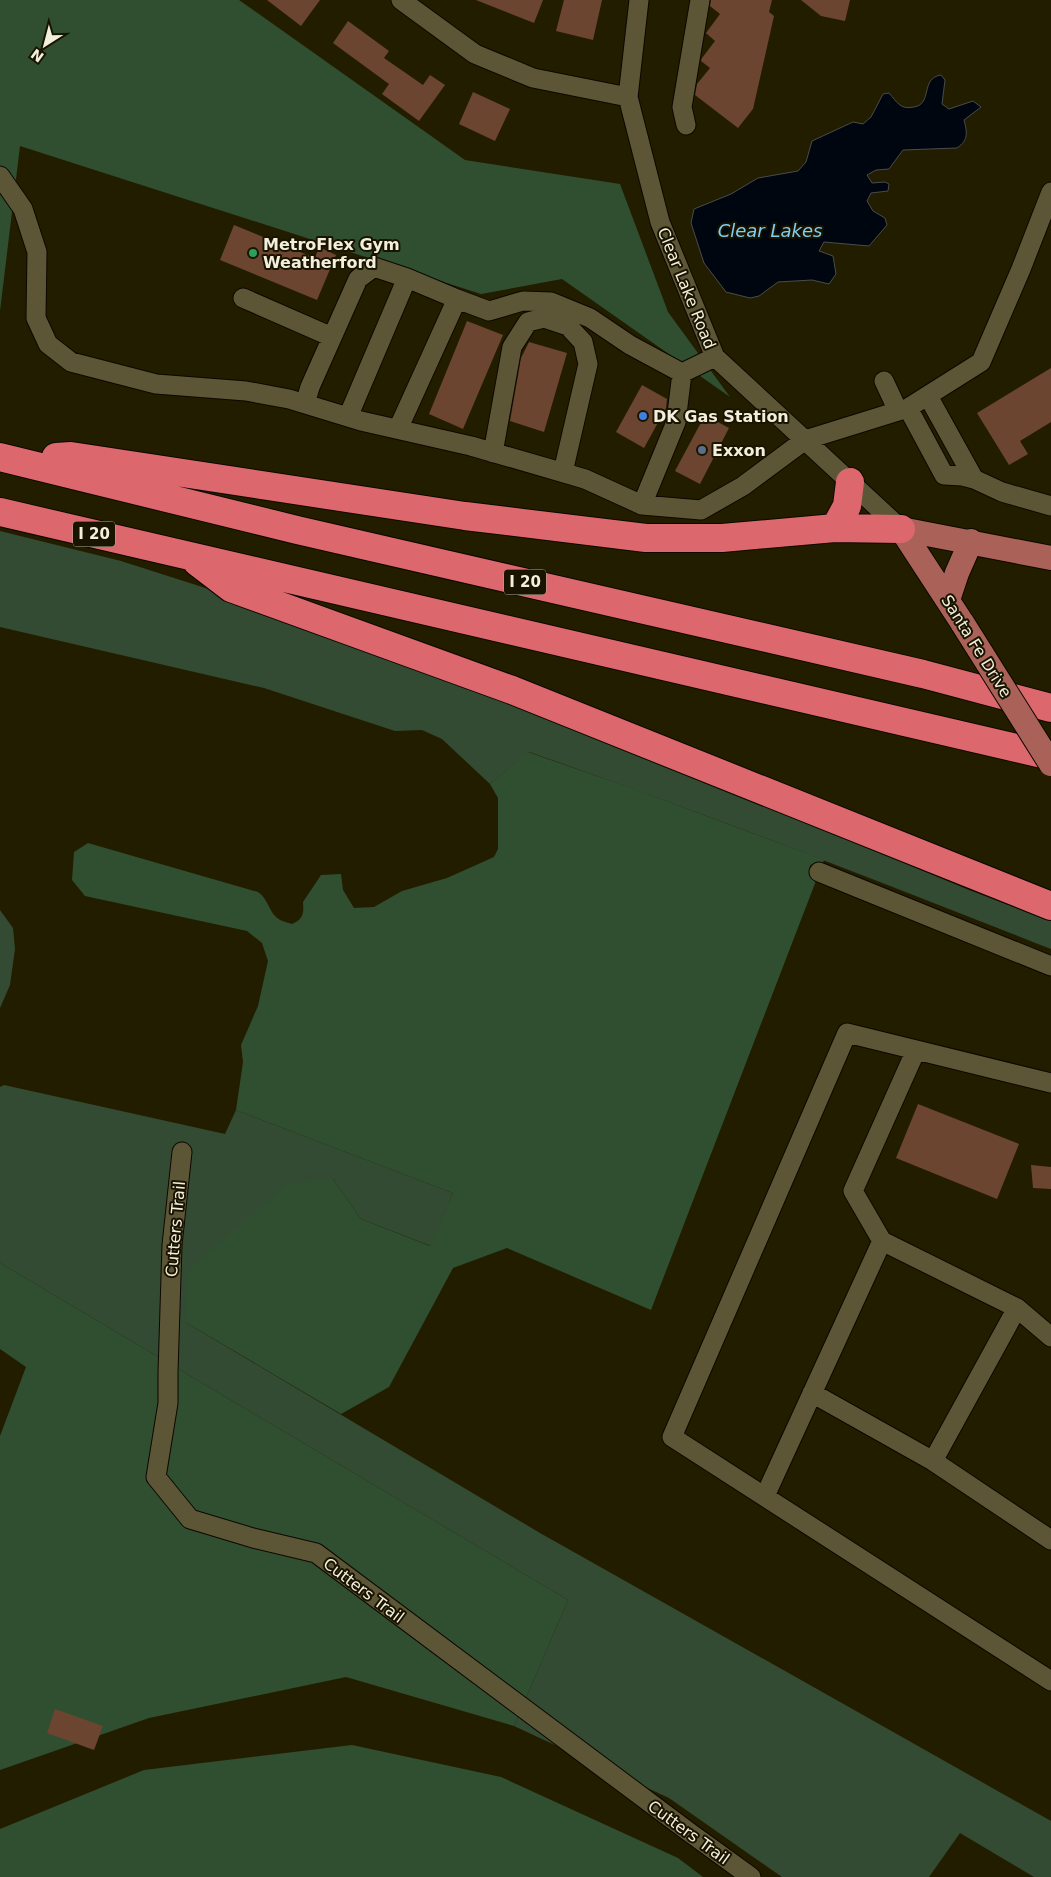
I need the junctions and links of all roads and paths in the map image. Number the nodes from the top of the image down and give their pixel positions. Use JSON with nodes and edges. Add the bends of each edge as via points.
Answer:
{"nodes":[{"id":1,"x":401,"y":0,"type":"edge"},
{"id":2,"x":639,"y":0,"type":"edge"},
{"id":3,"x":700,"y":0,"type":"edge"},
{"id":4,"x":628,"y":97,"type":"junction"},
{"id":5,"x":686,"y":125,"type":"dead end"},
{"id":6,"x":0,"y":176,"type":"edge"},
{"id":7,"x":1051,"y":192,"type":"edge"},
{"id":8,"x":407,"y":278,"type":"junction"},
{"id":9,"x":243,"y":298,"type":"dead end"},
{"id":10,"x":457,"y":299,"type":"junction"},
{"id":11,"x":332,"y":337,"type":"junction"},
{"id":12,"x":715,"y":357,"type":"junction"},
{"id":13,"x":682,"y":372,"type":"junction"},
{"id":14,"x":884,"y":381,"type":"dead end"},
{"id":15,"x":928,"y":396,"type":"junction"},
{"id":16,"x":306,"y":404,"type":"junction"},
{"id":17,"x":903,"y":409,"type":"junction"},
{"id":18,"x":348,"y":417,"type":"junction"},
{"id":19,"x":398,"y":429,"type":"junction"},
{"id":20,"x":805,"y":440,"type":"junction"},
{"id":21,"x":493,"y":453,"type":"junction"},
{"id":22,"x":4,"y":458,"type":"edge"},
{"id":23,"x":563,"y":472,"type":"junction"},
{"id":24,"x":974,"y":479,"type":"junction"},
{"id":25,"x":850,"y":482,"type":"junction"},
{"id":26,"x":642,"y":505,"type":"junction"},
{"id":27,"x":1051,"y":506,"type":"edge"},
{"id":28,"x":0,"y":512,"type":"edge"},
{"id":29,"x":835,"y":528,"type":"junction"},
{"id":30,"x":900,"y":529,"type":"junction"},
{"id":31,"x":971,"y":541,"type":"junction"},
{"id":32,"x":188,"y":555,"type":"junction"},
{"id":33,"x":1051,"y":558,"type":"edge"},
{"id":34,"x":948,"y":600,"type":"junction"},
{"id":35,"x":1051,"y":708,"type":"edge"},
{"id":36,"x":1051,"y":756,"type":"edge"},
{"id":37,"x":1051,"y":764,"type":"edge"},
{"id":38,"x":819,"y":872,"type":"dead end"},
{"id":39,"x":1051,"y":906,"type":"edge"},
{"id":40,"x":1051,"y":966,"type":"edge"},
{"id":41,"x":916,"y":1050,"type":"junction"},
{"id":42,"x":1051,"y":1083,"type":"edge"},
{"id":43,"x":182,"y":1152,"type":"dead end"},
{"id":44,"x":882,"y":1240,"type":"junction"},
{"id":45,"x":1017,"y":1308,"type":"junction"},
{"id":46,"x":1051,"y":1337,"type":"edge"},
{"id":47,"x":812,"y":1393,"type":"junction"},
{"id":48,"x":933,"y":1461,"type":"junction"},
{"id":49,"x":764,"y":1496,"type":"junction"},
{"id":50,"x":1051,"y":1540,"type":"edge"},
{"id":51,"x":1051,"y":1681,"type":"edge"},
{"id":52,"x":751,"y":1877,"type":"edge"}],
"edges":[{"from":1,"to":4,"type":"street","via":[[475,54],[533,78]]},
{"from":2,"to":4,"type":"street","name":"Clear Lake Road"},
{"from":3,"to":5,"type":"street","via":[[682,107]]},
{"from":4,"to":12,"type":"street","name":"Clear Lake Road","via":[[660,222]]},
{"from":6,"to":16,"type":"street","via":[[23,209],[37,252],[36,318],[48,344],[71,362],[156,384],[246,391]]},
{"from":7,"to":15,"type":"street","via":[[981,362]]},
{"from":8,"to":10,"type":"street"},
{"from":8,"to":11,"type":"street","via":[[374,267],[358,279]]},
{"from":8,"to":18,"type":"street"},
{"from":9,"to":11,"type":"street"},
{"from":10,"to":13,"type":"street","via":[[490,311],[523,301],[551,302],[590,318],[630,345]]},
{"from":10,"to":19,"type":"street"},
{"from":11,"to":16,"type":"street"},
{"from":12,"to":13,"type":"street"},
{"from":12,"to":20,"type":"street","name":"Clear Lake Road"},
{"from":13,"to":26,"type":"street","via":[[676,422]]},
{"from":14,"to":17,"type":"street"},
{"from":15,"to":17,"type":"street"},
{"from":15,"to":24,"type":"street"},
{"from":16,"to":18,"type":"street"},
{"from":17,"to":20,"type":"street"},
{"from":17,"to":24,"type":"street","via":[[944,475]]},
{"from":18,"to":19,"type":"street"},
{"from":19,"to":21,"type":"street"},
{"from":20,"to":25,"type":"street","name":"Clear Lake Road"},
{"from":20,"to":26,"type":"street","via":[[744,486],[701,510]]},
{"from":21,"to":23,"type":"street"},
{"from":21,"to":23,"type":"street","via":[[512,347],[528,322],[544,318],[568,326],[583,342],[588,364]]},
{"from":22,"to":29,"type":"highway","via":[[71,456],[465,516],[646,538],[722,538]]},
{"from":22,"to":35,"type":"highway","number":"I 20","via":[[297,530],[914,672]]},
{"from":23,"to":26,"type":"street"},
{"from":24,"to":27,"type":"street","via":[[1002,492]]},
{"from":25,"to":29,"type":"highway","via":[[846,506]]},
{"from":25,"to":30,"type":"street","name":"Clear Lake Road"},
{"from":28,"to":32,"type":"highway","number":"I 20"},
{"from":29,"to":30,"type":"highway"},
{"from":30,"to":31,"type":"main road"},
{"from":30,"to":34,"type":"main road","name":"Santa Fe Drive"},
{"from":31,"to":33,"type":"main road"},
{"from":31,"to":34,"type":"main road"},
{"from":32,"to":36,"type":"highway","number":"I 20"},
{"from":32,"to":39,"type":"highway","via":[[232,588],[512,690]]},
{"from":34,"to":37,"type":"main road","name":"Santa Fe Drive","bridge":true},
{"from":38,"to":40,"type":"street"},
{"from":41,"to":42,"type":"street"},
{"from":41,"to":44,"type":"street","via":[[853,1191]]},
{"from":41,"to":49,"type":"street","via":[[847,1034],[672,1437]]},
{"from":43,"to":52,"type":"street","name":"Cutters Trail","via":[[172,1245],[168,1403],[156,1477],[190,1519],[316,1553]]},
{"from":44,"to":45,"type":"street"},
{"from":44,"to":47,"type":"street"},
{"from":45,"to":46,"type":"street"},
{"from":45,"to":48,"type":"street"},
{"from":47,"to":48,"type":"street"},
{"from":47,"to":49,"type":"street"},
{"from":48,"to":50,"type":"street"},
{"from":49,"to":51,"type":"street"}]}
